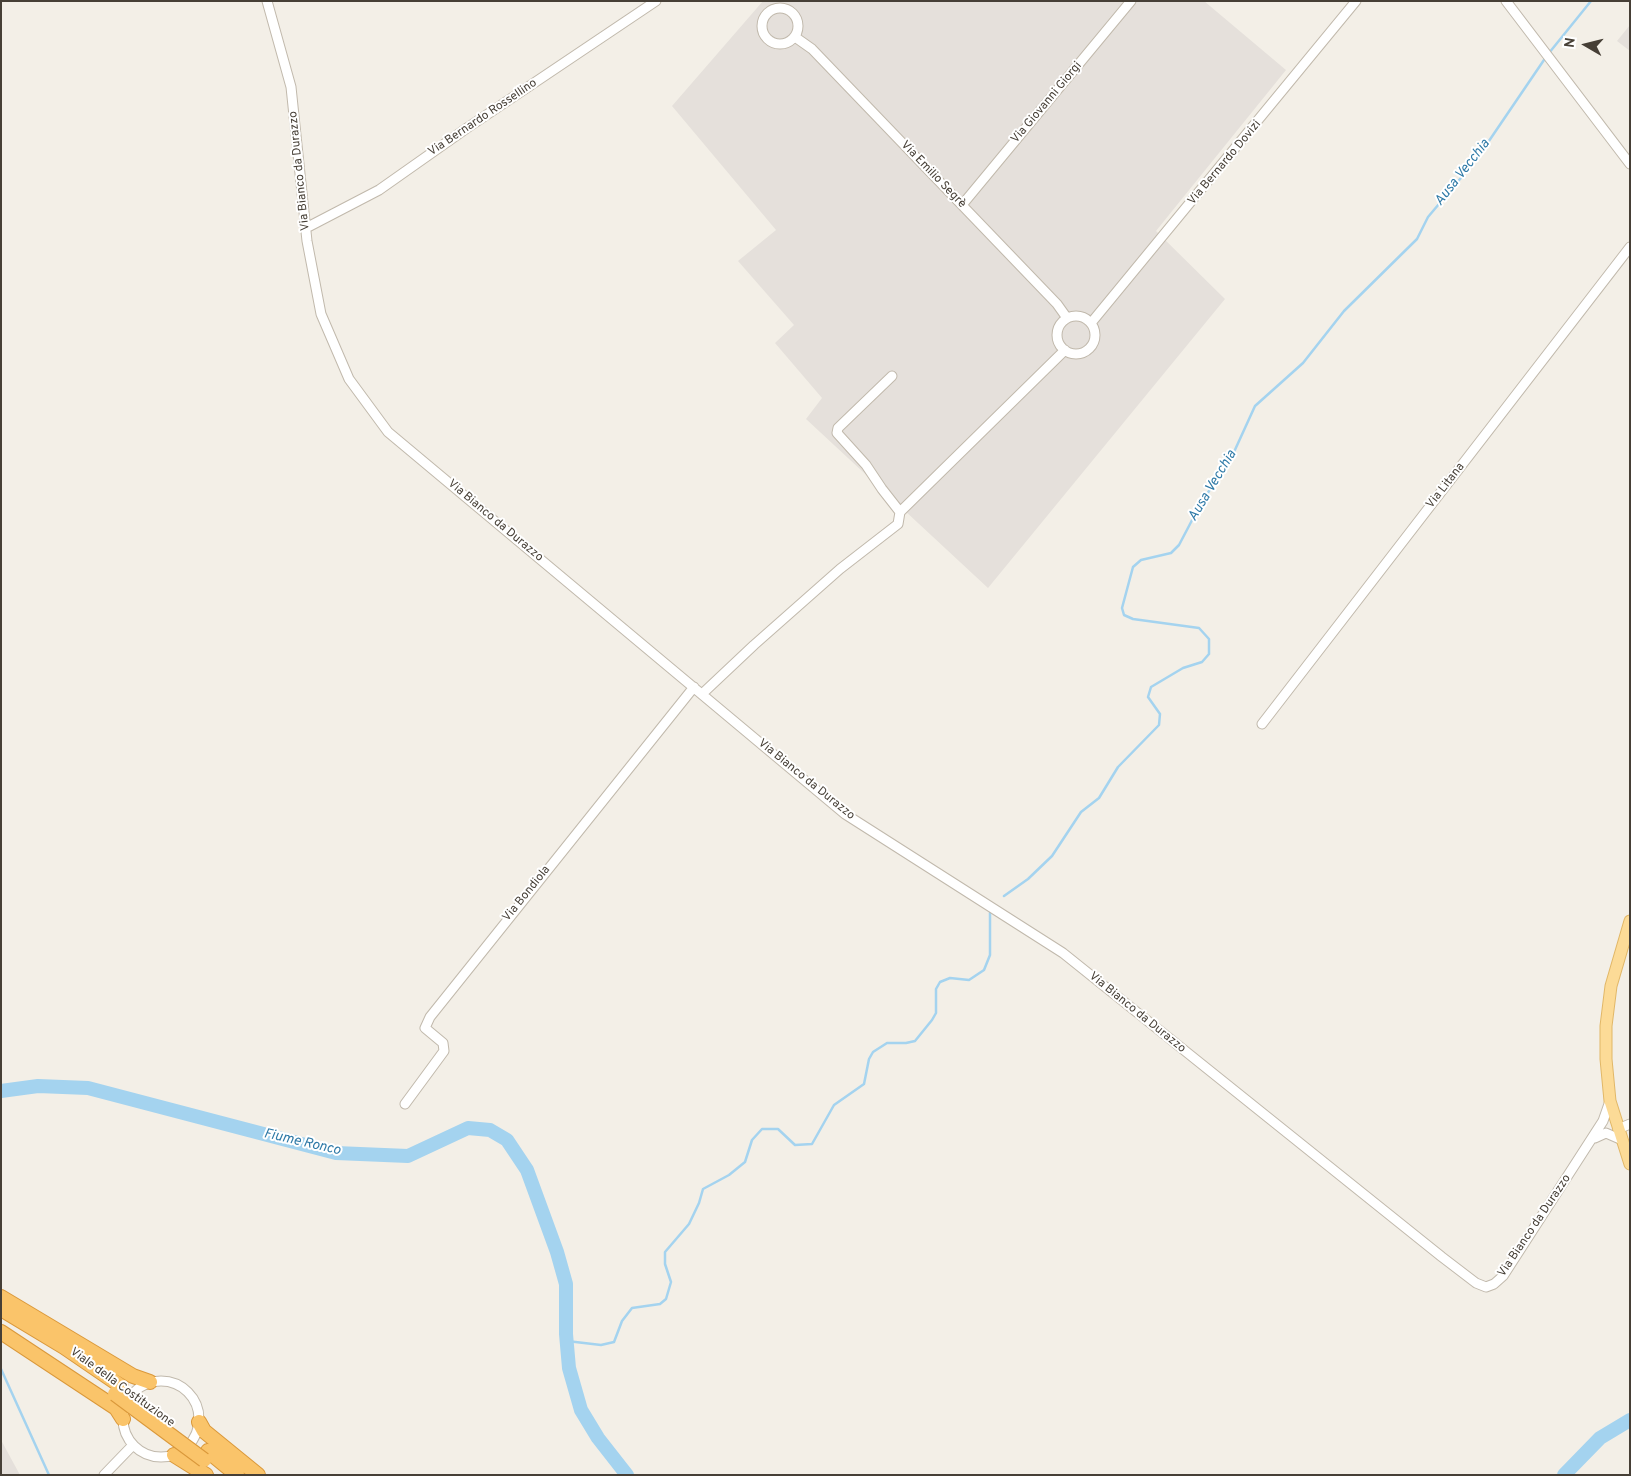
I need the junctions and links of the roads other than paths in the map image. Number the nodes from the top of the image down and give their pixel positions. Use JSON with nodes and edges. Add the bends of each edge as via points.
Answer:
{"nodes":[{"id":1,"x":268,"y":1,"type":"edge"},
{"id":2,"x":656,"y":1,"type":"edge"},
{"id":3,"x":1131,"y":1,"type":"edge"},
{"id":4,"x":1356,"y":1,"type":"edge"},
{"id":5,"x":1506,"y":1,"type":"edge"},
{"id":6,"x":784,"y":5,"type":"edge"},
{"id":7,"x":795,"y":37,"type":"junction"},
{"id":8,"x":1630,"y":164,"type":"edge"},
{"id":9,"x":962,"y":205,"type":"junction"},
{"id":10,"x":306,"y":228,"type":"junction"},
{"id":11,"x":1630,"y":247,"type":"edge"},
{"id":12,"x":1067,"y":318,"type":"junction"},
{"id":13,"x":1091,"y":323,"type":"junction"},
{"id":14,"x":1065,"y":350,"type":"junction"},
{"id":15,"x":892,"y":376,"type":"dead end"},
{"id":16,"x":900,"y":512,"type":"junction"},
{"id":17,"x":694,"y":687,"type":"junction"},
{"id":18,"x":702,"y":694,"type":"junction"},
{"id":19,"x":1262,"y":724,"type":"dead end"},
{"id":20,"x":1630,"y":921,"type":"edge"},
{"id":21,"x":1610,"y":1101,"type":"junction"},
{"id":22,"x":405,"y":1104,"type":"dead end"},
{"id":23,"x":1630,"y":1124,"type":"edge"},
{"id":24,"x":1620,"y":1134,"type":"junction"},
{"id":25,"x":1590,"y":1144,"type":"junction"},
{"id":26,"x":1630,"y":1164,"type":"edge"},
{"id":27,"x":1,"y":1297,"type":"edge"},
{"id":28,"x":1,"y":1309,"type":"edge"},
{"id":29,"x":1,"y":1319,"type":"edge"},
{"id":30,"x":1,"y":1332,"type":"edge"},
{"id":31,"x":150,"y":1382,"type":"junction"},
{"id":32,"x":118,"y":1390,"type":"junction"},
{"id":33,"x":123,"y":1419,"type":"junction"},
{"id":34,"x":199,"y":1422,"type":"junction"},
{"id":35,"x":133,"y":1445,"type":"junction"},
{"id":36,"x":174,"y":1455,"type":"junction"},
{"id":37,"x":206,"y":1456,"type":"junction"},
{"id":38,"x":104,"y":1475,"type":"edge"},
{"id":39,"x":206,"y":1475,"type":"edge"},
{"id":40,"x":222,"y":1475,"type":"edge"},
{"id":41,"x":237,"y":1475,"type":"edge"},
{"id":42,"x":258,"y":1475,"type":"edge"}],
"edges":[{"from":1,"to":10,"type":"street","name":"Via Bianco da Durazzo","via":[[291,87]]},
{"from":2,"to":10,"type":"street","name":"Via Bernardo Rossellino","via":[[379,190]]},
{"from":3,"to":9,"type":"street","name":"Via Giovanni Giorgi"},
{"from":4,"to":13,"type":"street","name":"Via Bernardo Dovizi"},
{"from":5,"to":8,"type":"street"},
{"from":6,"to":7,"type":"street","via":[[797,19]]},
{"from":6,"to":7,"type":"street","via":[[764,17],[763,34],[770,42],[781,45]]},
{"from":7,"to":9,"type":"street","name":"Via Emilio Segrè","via":[[812,49]]},
{"from":9,"to":12,"type":"street","name":"Via Emilio Segrè"},
{"from":10,"to":17,"type":"street","name":"Via Bianco da Durazzo","via":[[321,314],[349,379],[388,432]]},
{"from":11,"to":19,"type":"street","name":"Via Litana"},
{"from":12,"to":13,"type":"street","via":[[1078,316]]},
{"from":12,"to":14,"type":"street","via":[[1057,336]]},
{"from":13,"to":14,"type":"street","via":[[1095,338],[1089,349],[1076,354]]},
{"from":14,"to":16,"type":"street"},
{"from":15,"to":16,"type":"street","via":[[838,428],[837,433],[866,465]]},
{"from":16,"to":18,"type":"street","via":[[898,524],[840,570]]},
{"from":17,"to":18,"type":"street","name":"Via Bianco da Durazzo"},
{"from":17,"to":22,"type":"street","name":"Via Bondiola","via":[[430,1017],[426,1028],[443,1042],[444,1051]]},
{"from":18,"to":25,"type":"street","name":"Via Bianco da Durazzo","via":[[845,814],[1063,953],[1476,1283],[1486,1287],[1503,1276]]},
{"from":20,"to":21,"type":"main road","via":[[1611,986],[1606,1026]]},
{"from":21,"to":24,"type":"main road"},
{"from":21,"to":25,"type":"street","name":"Via Bianco da Durazzo","via":[[1604,1122]]},
{"from":23,"to":24,"type":"street"},
{"from":24,"to":25,"type":"street","via":[[1603,1133]]},
{"from":24,"to":26,"type":"main road"},
{"from":27,"to":31,"type":"highway","via":[[133,1376]]},
{"from":28,"to":32,"type":"highway","name":"Viale della Costituzione","via":[[64,1347]]},
{"from":29,"to":32,"type":"highway","name":"Viale della Costituzione"},
{"from":30,"to":33,"type":"highway","via":[[116,1408]]},
{"from":31,"to":33,"type":"street","via":[[130,1396],[124,1407]]},
{"from":31,"to":34,"type":"street","via":[[166,1381],[181,1386],[195,1401]]},
{"from":32,"to":37,"type":"highway","name":"Viale della Costituzione","bridge":true},
{"from":33,"to":35,"type":"street","via":[[124,1429]]},
{"from":34,"to":36,"type":"street","via":[[192,1442]]},
{"from":34,"to":42,"type":"highway","via":[[204,1431]]},
{"from":35,"to":36,"type":"street","via":[[152,1456]]},
{"from":35,"to":38,"type":"street"},
{"from":36,"to":39,"type":"highway"},
{"from":37,"to":40,"type":"highway","name":"Viale della Costituzione"},
{"from":37,"to":41,"type":"highway","name":"Viale della Costituzione"}]}
